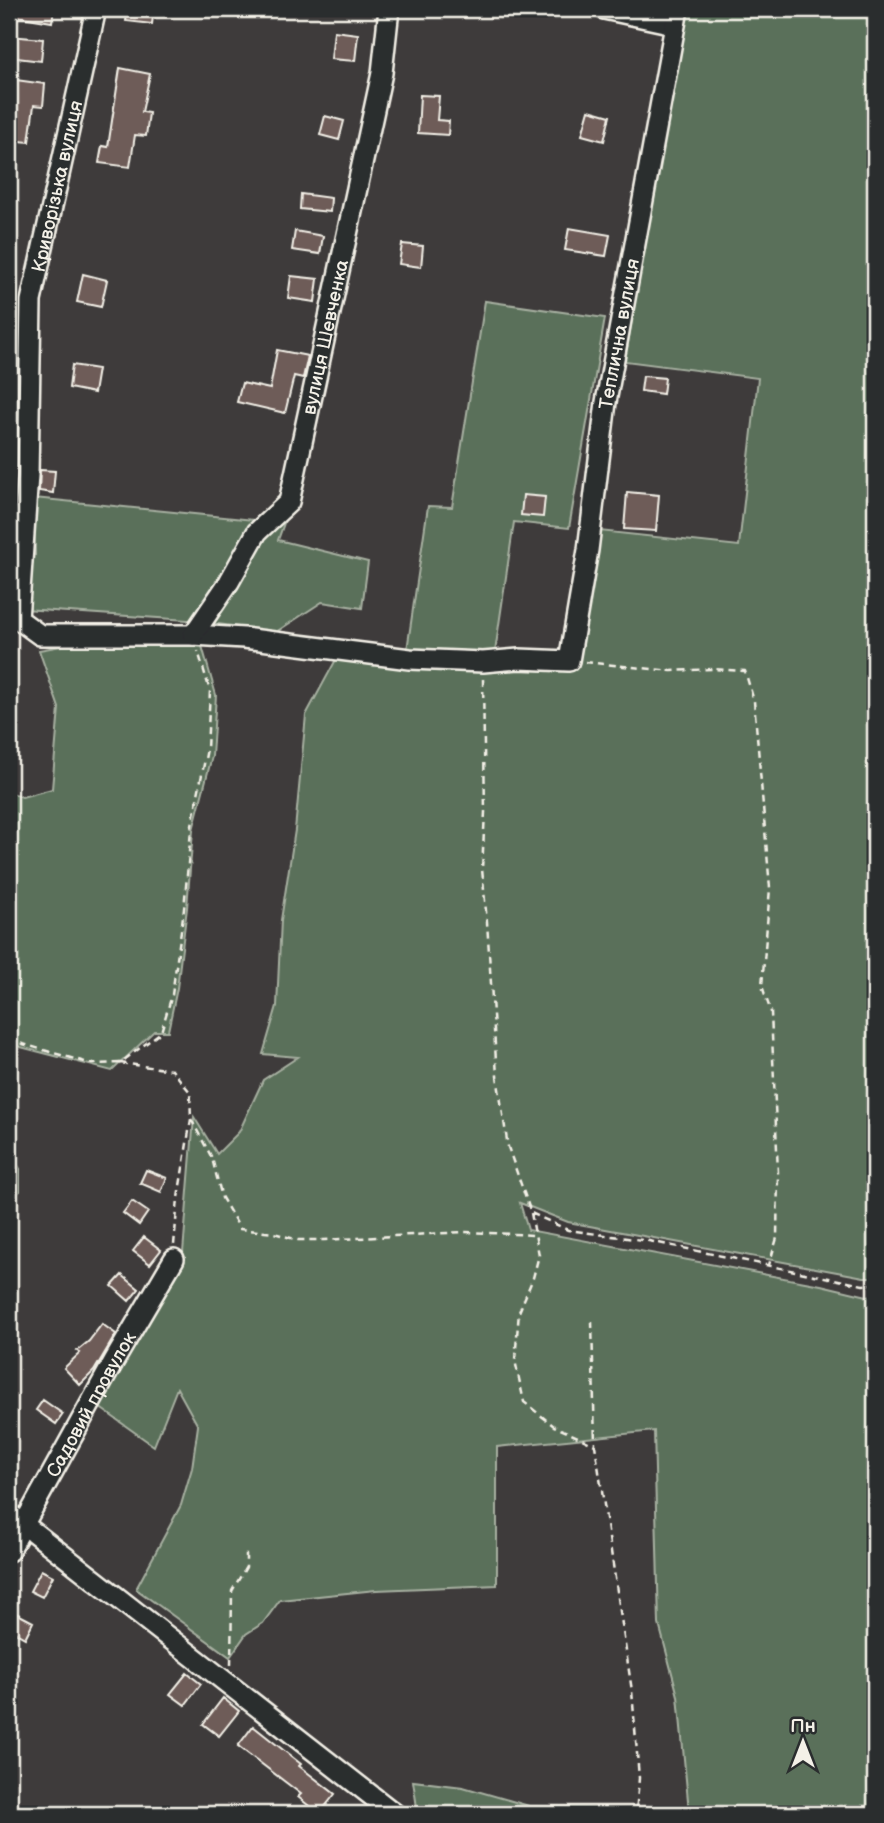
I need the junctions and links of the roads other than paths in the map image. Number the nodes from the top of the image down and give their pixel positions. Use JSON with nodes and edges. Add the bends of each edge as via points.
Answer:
{"nodes":[{"id":1,"x":96,"y":9,"type":"edge"},
{"id":2,"x":389,"y":9,"type":"edge"},
{"id":3,"x":604,"y":9,"type":"edge"},
{"id":4,"x":676,"y":16,"type":"edge"},
{"id":5,"x":13,"y":620,"type":"edge"},
{"id":6,"x":193,"y":635,"type":"junction"},
{"id":7,"x":173,"y":1259,"type":"road end"},
{"id":8,"x":16,"y":1518,"type":"edge"},
{"id":9,"x":9,"y":1551,"type":"edge"},
{"id":10,"x":394,"y":1814,"type":"edge"}],
"edges":[{"from":1,"to":5,"type":"street","name":"Криворізька вулиця","via":[[31,301],[28,475]]},
{"from":2,"to":6,"type":"street","name":"вулиця Шевченка","via":[[382,73],[289,502],[257,532]]},
{"from":3,"to":4,"type":"street"},
{"from":4,"to":6,"type":"street","name":"Теплична вулиця","via":[[606,402],[569,661],[410,659]]},
{"from":5,"to":6,"type":"street","via":[[40,635]]},
{"from":7,"to":8,"type":"street","name":"Садовий провулок"},
{"from":8,"to":9,"type":"street","name":"Садовий провулок"},
{"from":8,"to":10,"type":"street"}]}
